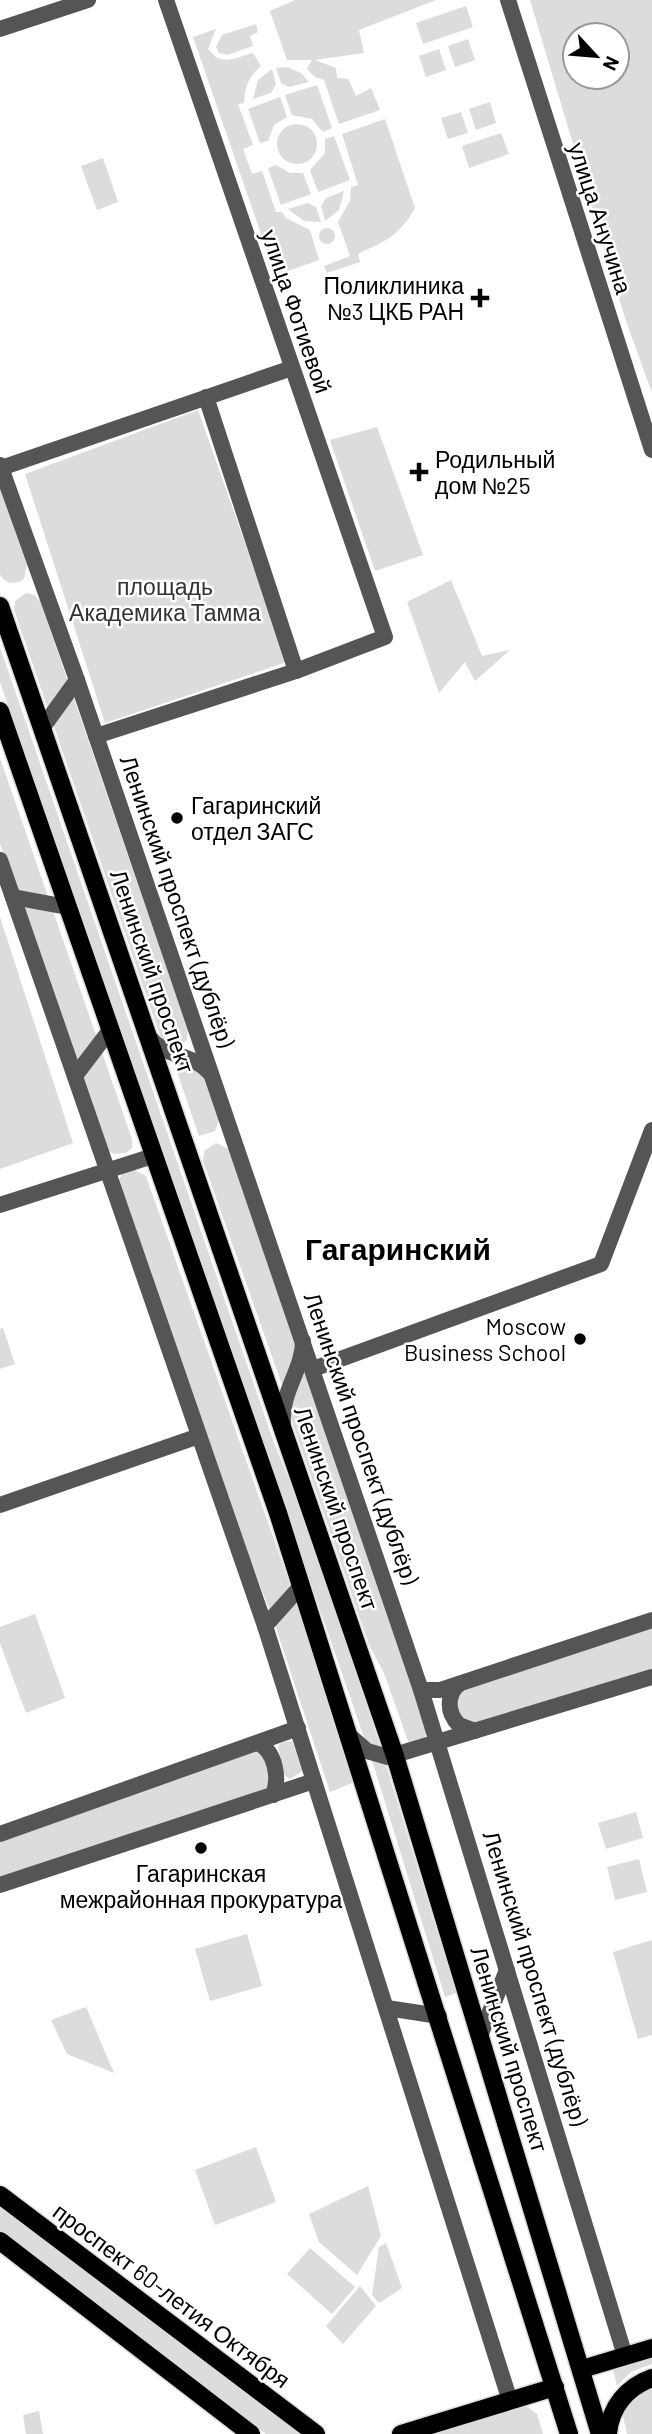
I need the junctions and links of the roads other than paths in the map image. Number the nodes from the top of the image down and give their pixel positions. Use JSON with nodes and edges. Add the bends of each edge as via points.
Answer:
{"nodes":[{"id":1,"x":88,"y":0,"type":"edge"},
{"id":2,"x":166,"y":0,"type":"edge"},
{"id":3,"x":508,"y":0,"type":"edge"},
{"id":4,"x":0,"y":29,"type":"edge"},
{"id":5,"x":292,"y":368,"type":"junction"},
{"id":6,"x":206,"y":397,"type":"junction"},
{"id":7,"x":652,"y":450,"type":"edge"},
{"id":8,"x":1,"y":466,"type":"edge"},
{"id":9,"x":2,"y":614,"type":"edge"},
{"id":10,"x":296,"y":671,"type":"junction"},
{"id":11,"x":77,"y":680,"type":"junction"},
{"id":12,"x":0,"y":711,"type":"edge"},
{"id":13,"x":43,"y":727,"type":"junction"},
{"id":14,"x":96,"y":736,"type":"junction"},
{"id":15,"x":0,"y":860,"type":"edge"},
{"id":16,"x":13,"y":897,"type":"junction"},
{"id":17,"x":67,"y":907,"type":"junction"},
{"id":18,"x":110,"y":1030,"type":"junction"},
{"id":19,"x":150,"y":1038,"type":"junction"},
{"id":20,"x":212,"y":1074,"type":"junction"},
{"id":21,"x":75,"y":1076,"type":"junction"},
{"id":22,"x":652,"y":1130,"type":"edge"},
{"id":23,"x":153,"y":1156,"type":"junction"},
{"id":24,"x":108,"y":1169,"type":"junction"},
{"id":25,"x":0,"y":1205,"type":"edge"},
{"id":26,"x":303,"y":1339,"type":"junction"},
{"id":27,"x":313,"y":1369,"type":"junction"},
{"id":28,"x":283,"y":1423,"type":"junction"},
{"id":29,"x":199,"y":1436,"type":"junction"},
{"id":30,"x":0,"y":1505,"type":"edge"},
{"id":31,"x":301,"y":1586,"type":"junction"},
{"id":32,"x":652,"y":1620,"type":"edge"},
{"id":33,"x":265,"y":1626,"type":"junction"},
{"id":34,"x":652,"y":1678,"type":"edge"},
{"id":35,"x":459,"y":1684,"type":"junction"},
{"id":36,"x":421,"y":1689,"type":"junction"},
{"id":37,"x":298,"y":1728,"type":"junction"},
{"id":38,"x":475,"y":1731,"type":"junction"},
{"id":39,"x":350,"y":1736,"type":"junction"},
{"id":40,"x":258,"y":1743,"type":"junction"},
{"id":41,"x":438,"y":1743,"type":"junction"},
{"id":42,"x":395,"y":1756,"type":"junction"},
{"id":43,"x":314,"y":1781,"type":"junction"},
{"id":44,"x":273,"y":1795,"type":"junction"},
{"id":45,"x":0,"y":1834,"type":"edge"},
{"id":46,"x":0,"y":1885,"type":"edge"},
{"id":47,"x":508,"y":1970,"type":"junction"},
{"id":48,"x":387,"y":2008,"type":"junction"},
{"id":49,"x":439,"y":2017,"type":"junction"},
{"id":50,"x":480,"y":2036,"type":"junction"},
{"id":51,"x":0,"y":2195,"type":"edge"},
{"id":52,"x":0,"y":2241,"type":"edge"},
{"id":53,"x":652,"y":2348,"type":"edge"},
{"id":54,"x":625,"y":2356,"type":"junction"},
{"id":55,"x":582,"y":2370,"type":"junction"},
{"id":56,"x":652,"y":2378,"type":"edge"},
{"id":57,"x":555,"y":2387,"type":"junction"},
{"id":58,"x":510,"y":2401,"type":"junction"},
{"id":59,"x":410,"y":2432,"type":"edge"},
{"id":60,"x":251,"y":2434,"type":"edge"},
{"id":61,"x":316,"y":2434,"type":"edge"},
{"id":62,"x":569,"y":2434,"type":"edge"},
{"id":63,"x":600,"y":2434,"type":"edge"},
{"id":64,"x":608,"y":2434,"type":"edge"}],
"edges":[{"from":1,"to":4,"type":"street"},
{"from":2,"to":5,"type":"street","name":"улица Фотиевой"},
{"from":3,"to":7,"type":"street","name":"улица Анучина"},
{"from":5,"to":6,"type":"street"},
{"from":5,"to":10,"type":"street","name":"улица Фотиевой","via":[[385,637]]},
{"from":6,"to":8,"type":"street"},
{"from":6,"to":10,"type":"street"},
{"from":8,"to":11,"type":"street","name":"Ленинский проспект (дублёр)"},
{"from":9,"to":13,"type":"main road","name":"Ленинский проспект"},
{"from":10,"to":14,"type":"street"},
{"from":11,"to":13,"type":"street"},
{"from":11,"to":14,"type":"street","name":"Ленинский проспект (дублёр)"},
{"from":12,"to":17,"type":"main road"},
{"from":13,"to":19,"type":"main road","name":"Ленинский проспект"},
{"from":14,"to":20,"type":"street","name":"Ленинский проспект (дублёр)"},
{"from":15,"to":16,"type":"street"},
{"from":16,"to":17,"type":"street"},
{"from":16,"to":21,"type":"street"},
{"from":17,"to":18,"type":"main road"},
{"from":18,"to":21,"type":"street"},
{"from":18,"to":23,"type":"main road"},
{"from":19,"to":20,"type":"street","via":[[161,1049],[198,1061]]},
{"from":19,"to":28,"type":"main road","name":"Ленинский проспект"},
{"from":20,"to":26,"type":"street","name":"Ленинский проспект (дублёр)"},
{"from":21,"to":24,"type":"street"},
{"from":22,"to":27,"type":"street","via":[[601,1264]]},
{"from":23,"to":24,"type":"street"},
{"from":23,"to":31,"type":"main road"},
{"from":24,"to":25,"type":"street"},
{"from":24,"to":29,"type":"street"},
{"from":26,"to":27,"type":"street","name":"Ленинский проспект (дублёр)"},
{"from":26,"to":28,"type":"street","via":[[283,1402]]},
{"from":27,"to":36,"type":"street","name":"Ленинский проспект (дублёр)"},
{"from":28,"to":42,"type":"main road","name":"Ленинский проспект"},
{"from":29,"to":30,"type":"street"},
{"from":29,"to":33,"type":"street"},
{"from":31,"to":33,"type":"street"},
{"from":31,"to":39,"type":"main road"},
{"from":32,"to":35,"type":"street"},
{"from":33,"to":37,"type":"street"},
{"from":34,"to":38,"type":"street"},
{"from":35,"to":36,"type":"street","via":[[434,1691]]},
{"from":35,"to":38,"type":"street","via":[[450,1695],[450,1710],[458,1725]]},
{"from":36,"to":41,"type":"street","name":"Ленинский проспект (дублёр)"},
{"from":37,"to":40,"type":"street"},
{"from":37,"to":43,"type":"street"},
{"from":38,"to":41,"type":"street"},
{"from":39,"to":42,"type":"street","via":[[377,1756]]},
{"from":39,"to":49,"type":"main road"},
{"from":40,"to":44,"type":"street","via":[[270,1753],[277,1777]]},
{"from":40,"to":45,"type":"street"},
{"from":41,"to":42,"type":"street"},
{"from":41,"to":47,"type":"street","name":"Ленинский проспект (дублёр)"},
{"from":42,"to":50,"type":"main road","name":"Ленинский проспект"},
{"from":43,"to":44,"type":"street"},
{"from":43,"to":48,"type":"street"},
{"from":44,"to":46,"type":"street"},
{"from":47,"to":50,"type":"street"},
{"from":47,"to":54,"type":"street","name":"Ленинский проспект (дублёр)"},
{"from":48,"to":49,"type":"street"},
{"from":48,"to":58,"type":"street"},
{"from":49,"to":57,"type":"main road"},
{"from":50,"to":55,"type":"main road","name":"Ленинский проспект"},
{"from":51,"to":61,"type":"main road","name":"проспект 60-летия Октября"},
{"from":52,"to":60,"type":"main road"},
{"from":53,"to":54,"type":"main road"},
{"from":54,"to":55,"type":"main road"},
{"from":55,"to":63,"type":"main road","name":"Ленинский проспект"},
{"from":56,"to":64,"type":"main road","via":[[634,2386],[616,2406]]},
{"from":57,"to":58,"type":"main road"},
{"from":57,"to":62,"type":"main road"},
{"from":58,"to":59,"type":"main road"}]}
